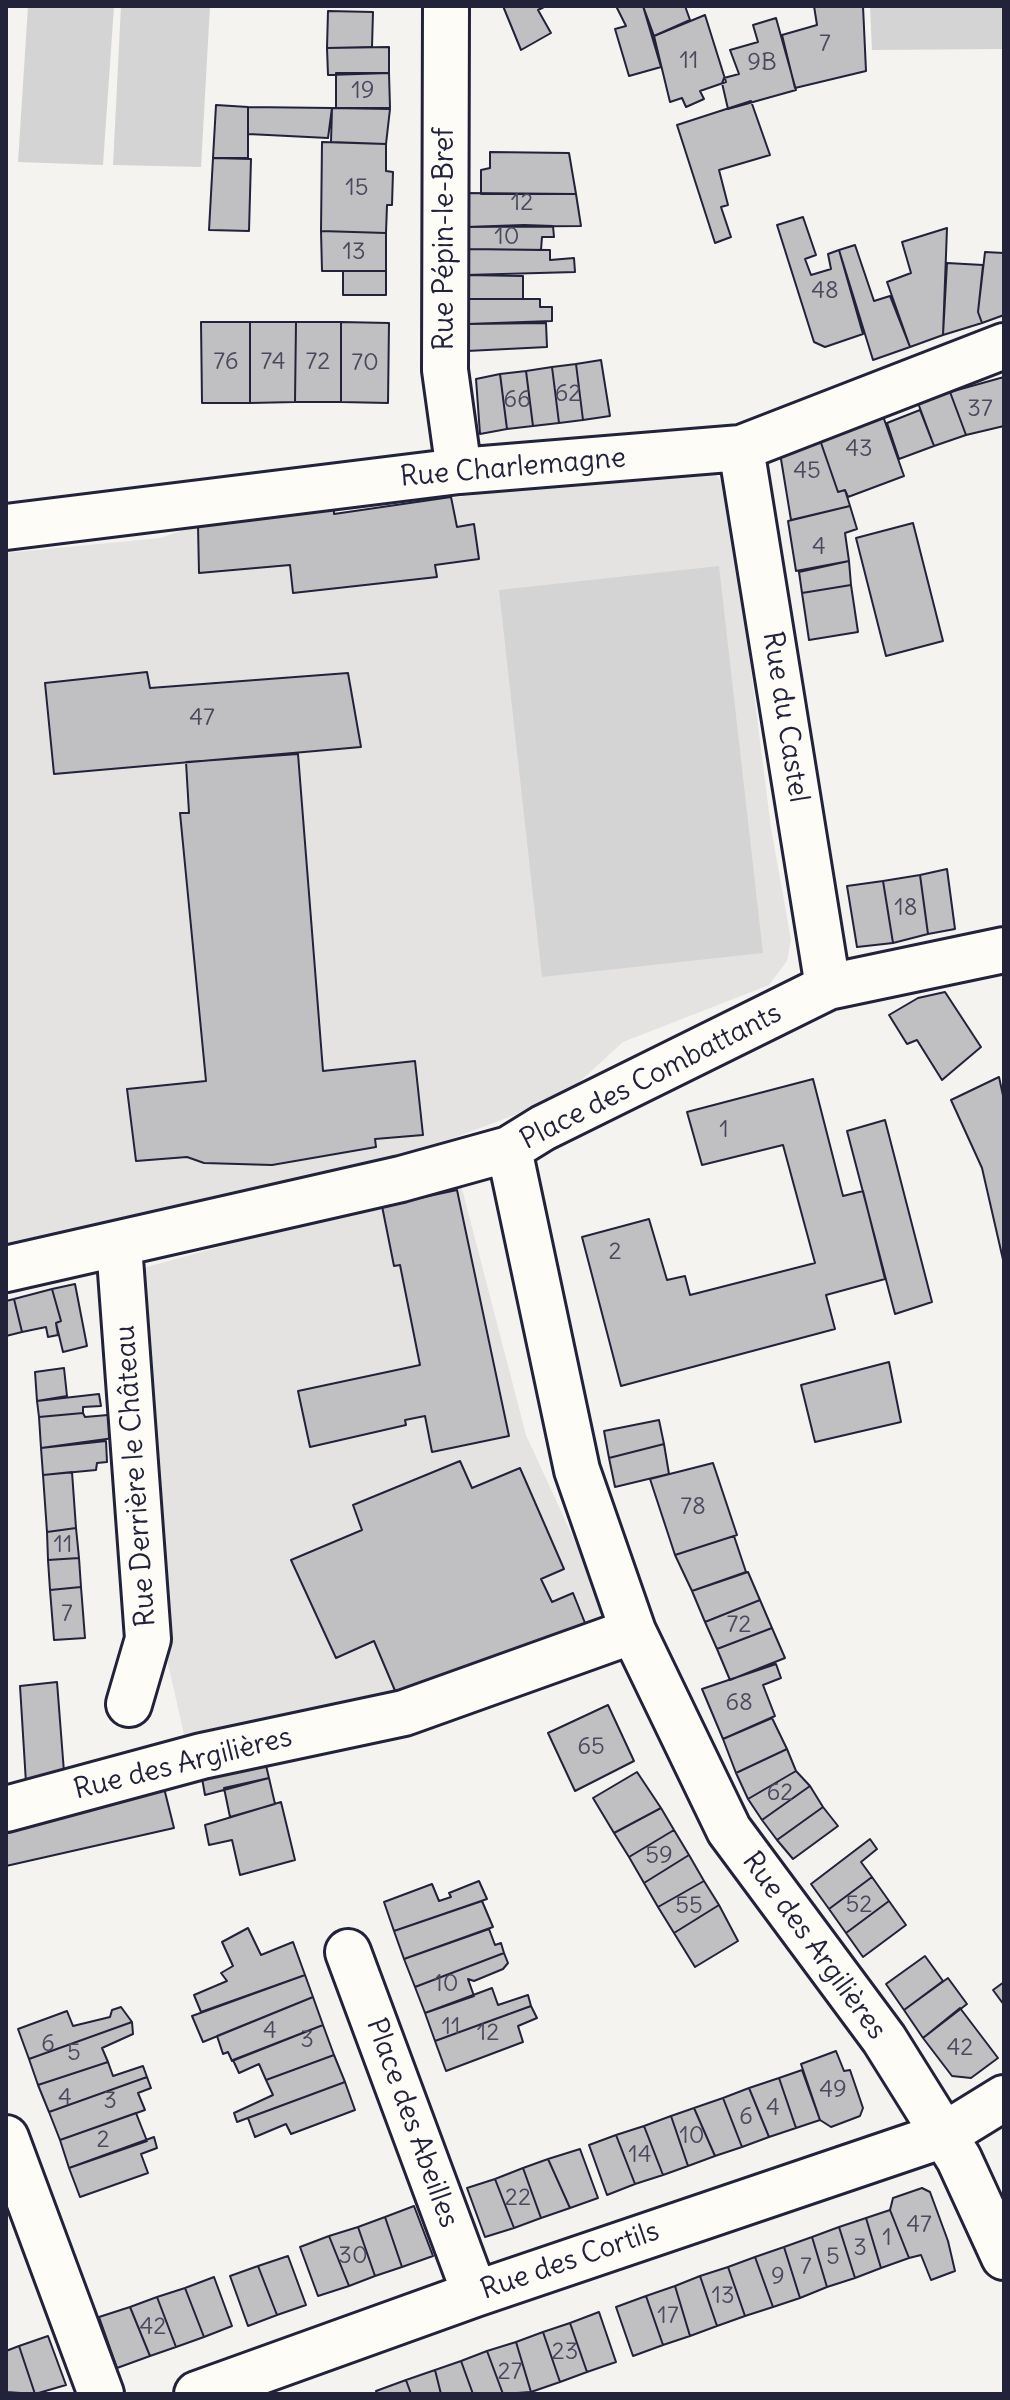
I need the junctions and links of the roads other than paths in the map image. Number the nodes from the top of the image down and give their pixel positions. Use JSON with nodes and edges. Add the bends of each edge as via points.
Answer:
{"nodes":[{"id":1,"x":446,"y":6,"type":"edge"},
{"id":2,"x":1004,"y":346,"type":"edge"},
{"id":3,"x":741,"y":448,"type":"junction"},
{"id":4,"x":459,"y":471,"type":"junction"},
{"id":5,"x":6,"y":527,"type":"edge"},
{"id":6,"x":1004,"y":950,"type":"edge"},
{"id":7,"x":828,"y":987,"type":"junction"},
{"id":8,"x":509,"y":1149,"type":"junction"},
{"id":9,"x":119,"y":1245,"type":"junction"},
{"id":10,"x":6,"y":1269,"type":"edge"},
{"id":11,"x":577,"y":1470,"type":"joint"},
{"id":12,"x":633,"y":1631,"type":"junction"},
{"id":13,"x":129,"y":1704,"type":"dead end"},
{"id":14,"x":6,"y":1809,"type":"edge"},
{"id":15,"x":348,"y":1952,"type":"dead end"},
{"id":16,"x":1004,"y":2098,"type":"edge"},
{"id":17,"x":944,"y":2135,"type":"junction"},
{"id":18,"x":6,"y":2138,"type":"edge"},
{"id":19,"x":1004,"y":2257,"type":"edge"},
{"id":20,"x":475,"y":2294,"type":"junction"},
{"id":21,"x":101,"y":2394,"type":"edge"},
{"id":22,"x":197,"y":2394,"type":"edge"}],
"edges":[{"from":1,"to":4,"type":"street","name":"Rue Pépin-le-Bref","via":[[445,370]]},
{"from":2,"to":3,"type":"street","name":"Rue Charlemagne"},
{"from":3,"to":4,"type":"street","name":"Rue Charlemagne"},
{"from":3,"to":7,"type":"street","name":"Rue du Castel"},
{"from":4,"to":5,"type":"street","name":"Rue Charlemagne"},
{"from":6,"to":7,"type":"street","name":"Place des Combattants"},
{"from":7,"to":8,"type":"street","name":"Place des Combattants"},
{"from":8,"to":9,"type":"street"},
{"from":8,"to":11,"type":"street","name":"Place des Combattants"},
{"from":9,"to":10,"type":"street"},
{"from":9,"to":13,"type":"street","name":"Rue Derrière le Château","via":[[148,1639]]},
{"from":11,"to":12,"type":"street","name":"Rue des Argilières"},
{"from":12,"to":14,"type":"street","name":"Rue des Argilières","via":[[404,1713],[202,1756]]},
{"from":12,"to":17,"type":"street","name":"Rue des Argilières","via":[[729,1830],[884,2039]]},
{"from":15,"to":20,"type":"street","name":"Place des Abeilles"},
{"from":16,"to":17,"type":"street","name":"Rue des Cortils"},
{"from":17,"to":19,"type":"street","name":"Rue des Argilières"},
{"from":17,"to":20,"type":"street","name":"Rue des Cortils"},
{"from":18,"to":21,"type":"street"},
{"from":20,"to":22,"type":"street","name":"Rue des Cortils"}]}
